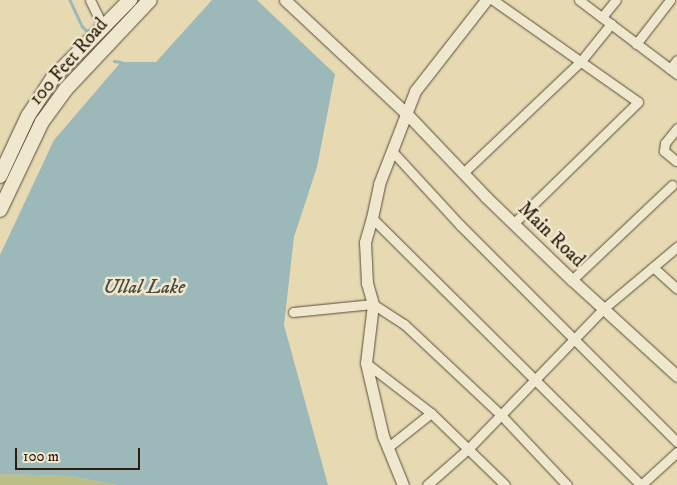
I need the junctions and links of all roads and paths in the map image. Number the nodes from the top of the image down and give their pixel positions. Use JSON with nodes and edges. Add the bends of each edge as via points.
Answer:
{"nodes":[{"id":1,"x":90,"y":0,"type":"edge"},
{"id":2,"x":130,"y":0,"type":"edge"},
{"id":3,"x":150,"y":0,"type":"edge"},
{"id":4,"x":284,"y":0,"type":"edge"},
{"id":5,"x":486,"y":0,"type":"edge"},
{"id":6,"x":493,"y":0,"type":"edge"},
{"id":7,"x":579,"y":0,"type":"edge"},
{"id":8,"x":616,"y":0,"type":"edge"},
{"id":9,"x":670,"y":0,"type":"edge"},
{"id":10,"x":602,"y":17,"type":"junction"},
{"id":11,"x":611,"y":24,"type":"junction"},
{"id":12,"x":96,"y":34,"type":"junction"},
{"id":13,"x":636,"y":44,"type":"junction"},
{"id":14,"x":677,"y":60,"type":"edge"},
{"id":15,"x":581,"y":61,"type":"junction"},
{"id":16,"x":674,"y":72,"type":"edge"},
{"id":17,"x":407,"y":114,"type":"junction"},
{"id":18,"x":677,"y":128,"type":"edge"},
{"id":19,"x":392,"y":151,"type":"junction"},
{"id":20,"x":676,"y":161,"type":"edge"},
{"id":21,"x":463,"y":173,"type":"junction"},
{"id":22,"x":0,"y":176,"type":"edge"},
{"id":23,"x":672,"y":185,"type":"dead end"},
{"id":24,"x":0,"y":210,"type":"edge"},
{"id":25,"x":372,"y":218,"type":"junction"},
{"id":26,"x":514,"y":223,"type":"junction"},
{"id":27,"x":677,"y":247,"type":"edge"},
{"id":28,"x":654,"y":268,"type":"junction"},
{"id":29,"x":572,"y":280,"type":"junction"},
{"id":30,"x":677,"y":289,"type":"edge"},
{"id":31,"x":373,"y":304,"type":"junction"},
{"id":32,"x":603,"y":309,"type":"junction"},
{"id":33,"x":293,"y":312,"type":"dead end"},
{"id":34,"x":575,"y":340,"type":"junction"},
{"id":35,"x":366,"y":363,"type":"junction"},
{"id":36,"x":676,"y":374,"type":"edge"},
{"id":37,"x":535,"y":382,"type":"junction"},
{"id":38,"x":431,"y":413,"type":"junction"},
{"id":39,"x":501,"y":415,"type":"junction"},
{"id":40,"x":677,"y":442,"type":"edge"},
{"id":41,"x":388,"y":448,"type":"junction"},
{"id":42,"x":468,"y":449,"type":"junction"},
{"id":43,"x":677,"y":452,"type":"edge"},
{"id":44,"x":403,"y":485,"type":"edge"},
{"id":45,"x":427,"y":485,"type":"edge"},
{"id":46,"x":504,"y":485,"type":"edge"},
{"id":47,"x":567,"y":485,"type":"edge"},
{"id":48,"x":641,"y":485,"type":"edge"}],
"edges":[{"from":1,"to":12,"type":"street"},
{"from":2,"to":12,"type":"main road","name":"100 Feet Road"},
{"from":3,"to":24,"type":"main road","name":"100 Feet Road","via":[[66,90],[42,122]]},
{"from":4,"to":17,"type":"street","name":"Main Road"},
{"from":5,"to":17,"type":"street","via":[[415,91]]},
{"from":6,"to":15,"type":"street"},
{"from":7,"to":10,"type":"street"},
{"from":8,"to":10,"type":"street"},
{"from":9,"to":13,"type":"street"},
{"from":10,"to":11,"type":"street"},
{"from":11,"to":13,"type":"street"},
{"from":11,"to":15,"type":"street"},
{"from":12,"to":22,"type":"main road","name":"100 Feet Road","via":[[53,78],[28,116]]},
{"from":13,"to":16,"type":"street"},
{"from":14,"to":16,"type":"street"},
{"from":15,"to":21,"type":"street"},
{"from":15,"to":26,"type":"street","via":[[638,102]]},
{"from":17,"to":19,"type":"street"},
{"from":17,"to":21,"type":"street","name":"Main Road"},
{"from":18,"to":20,"type":"street","via":[[665,143],[664,151]]},
{"from":19,"to":25,"type":"street","via":[[379,184]]},
{"from":19,"to":34,"type":"street","via":[[460,225]]},
{"from":21,"to":26,"type":"street","name":"Main Road"},
{"from":23,"to":29,"type":"street"},
{"from":25,"to":31,"type":"street","via":[[365,242],[367,283]]},
{"from":25,"to":37,"type":"street"},
{"from":26,"to":29,"type":"street","name":"Main Road"},
{"from":27,"to":28,"type":"street"},
{"from":28,"to":30,"type":"street"},
{"from":28,"to":32,"type":"street"},
{"from":29,"to":32,"type":"street","name":"Main Road"},
{"from":31,"to":33,"type":"street"},
{"from":31,"to":35,"type":"street"},
{"from":31,"to":39,"type":"street","via":[[404,324]]},
{"from":32,"to":34,"type":"street"},
{"from":32,"to":36,"type":"street","name":"Main Road"},
{"from":34,"to":37,"type":"street"},
{"from":34,"to":40,"type":"street"},
{"from":35,"to":38,"type":"street"},
{"from":35,"to":41,"type":"street"},
{"from":37,"to":39,"type":"street"},
{"from":37,"to":48,"type":"street"},
{"from":38,"to":41,"type":"street"},
{"from":38,"to":42,"type":"street"},
{"from":39,"to":42,"type":"street"},
{"from":39,"to":47,"type":"street"},
{"from":41,"to":44,"type":"street"},
{"from":42,"to":45,"type":"street"},
{"from":42,"to":46,"type":"street"},
{"from":43,"to":48,"type":"street"}]}
